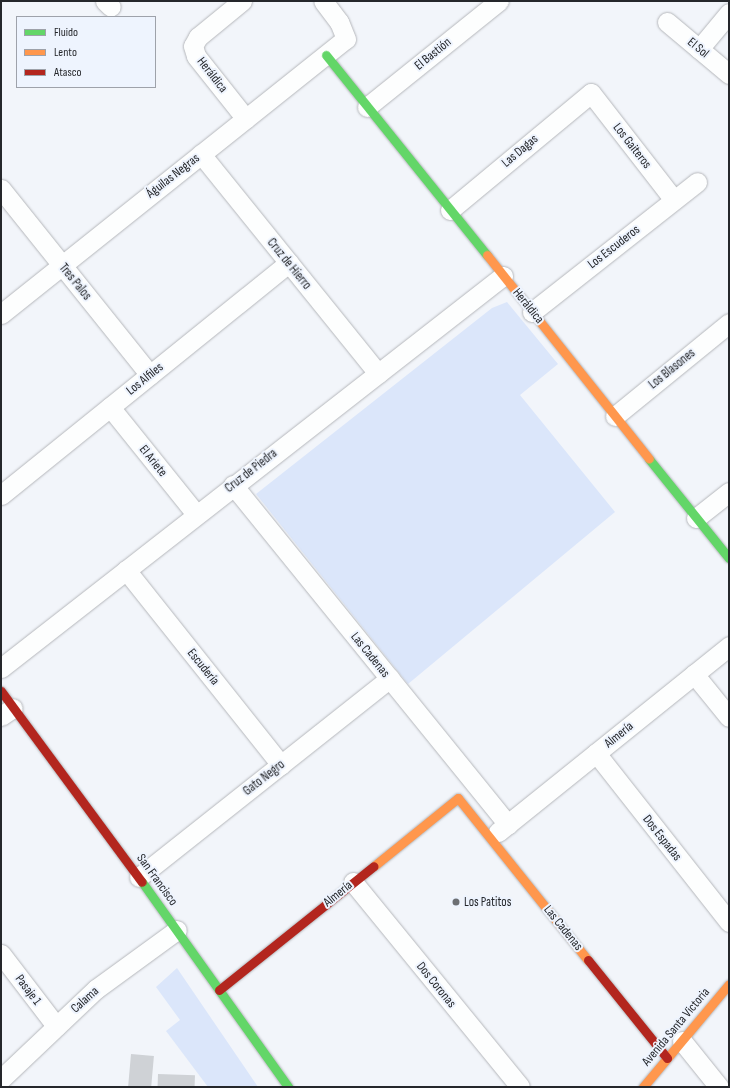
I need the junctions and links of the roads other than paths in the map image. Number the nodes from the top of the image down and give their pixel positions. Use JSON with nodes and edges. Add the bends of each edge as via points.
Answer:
{"nodes":[{"id":1,"x":242,"y":1,"type":"edge"},
{"id":2,"x":323,"y":1,"type":"edge"},
{"id":3,"x":499,"y":1,"type":"edge"},
{"id":4,"x":729,"y":13,"type":"edge"},
{"id":5,"x":667,"y":22,"type":"dead end"},
{"id":6,"x":699,"y":48,"type":"junction"},
{"id":7,"x":326,"y":55,"type":"junction"},
{"id":8,"x":729,"y":74,"type":"edge"},
{"id":9,"x":590,"y":93,"type":"joint"},
{"id":10,"x":367,"y":107,"type":"junction"},
{"id":11,"x":246,"y":119,"type":"junction"},
{"id":12,"x":201,"y":154,"type":"junction"},
{"id":13,"x":696,"y":182,"type":"dead end"},
{"id":14,"x":1,"y":189,"type":"edge"},
{"id":15,"x":674,"y":200,"type":"junction"},
{"id":16,"x":450,"y":210,"type":"junction"},
{"id":17,"x":289,"y":263,"type":"junction"},
{"id":18,"x":62,"y":265,"type":"junction"},
{"id":19,"x":503,"y":276,"type":"junction"},
{"id":20,"x":532,"y":312,"type":"junction"},
{"id":21,"x":1,"y":314,"type":"edge"},
{"id":22,"x":729,"y":323,"type":"edge"},
{"id":23,"x":378,"y":373,"type":"junction"},
{"id":24,"x":150,"y":375,"type":"junction"},
{"id":25,"x":110,"y":407,"type":"junction"},
{"id":26,"x":615,"y":416,"type":"junction"},
{"id":27,"x":233,"y":485,"type":"junction"},
{"id":28,"x":729,"y":492,"type":"edge"},
{"id":29,"x":1,"y":495,"type":"edge"},
{"id":30,"x":196,"y":514,"type":"junction"},
{"id":31,"x":696,"y":518,"type":"junction"},
{"id":32,"x":729,"y":558,"type":"edge"},
{"id":33,"x":126,"y":570,"type":"junction"},
{"id":34,"x":729,"y":646,"type":"edge"},
{"id":35,"x":1,"y":668,"type":"edge"},
{"id":36,"x":694,"y":674,"type":"junction"},
{"id":37,"x":390,"y":678,"type":"junction"},
{"id":38,"x":1,"y":691,"type":"edge"},
{"id":39,"x":7,"y":712,"type":"edge"},
{"id":40,"x":729,"y":717,"type":"edge"},
{"id":41,"x":596,"y":753,"type":"junction"},
{"id":42,"x":281,"y":764,"type":"junction"},
{"id":43,"x":458,"y":798,"type":"joint"},
{"id":44,"x":508,"y":824,"type":"junction"},
{"id":45,"x":490,"y":838,"type":"junction"},
{"id":46,"x":139,"y":877,"type":"junction"},
{"id":47,"x":353,"y":882,"type":"junction"},
{"id":48,"x":729,"y":922,"type":"edge"},
{"id":49,"x":177,"y":930,"type":"junction"},
{"id":50,"x":1,"y":954,"type":"edge"},
{"id":51,"x":729,"y":984,"type":"edge"},
{"id":52,"x":219,"y":990,"type":"junction"},
{"id":53,"x":56,"y":1026,"type":"junction"},
{"id":54,"x":682,"y":1041,"type":"junction"},
{"id":55,"x":667,"y":1058,"type":"junction"},
{"id":56,"x":1,"y":1079,"type":"edge"},
{"id":57,"x":288,"y":1087,"type":"edge"},
{"id":58,"x":520,"y":1087,"type":"edge"},
{"id":59,"x":643,"y":1087,"type":"edge"},
{"id":60,"x":719,"y":1087,"type":"edge"}],
"edges":[{"from":1,"to":11,"type":"street","name":"Heráldica","via":[[198,37],[193,46],[196,56]]},
{"from":2,"to":7,"type":"street","name":"Águilas Negras","via":[[339,22],[346,39]]},
{"from":3,"to":10,"type":"street","name":"El Bastión"},
{"from":4,"to":6,"type":"street"},
{"from":5,"to":6,"type":"street","name":"El Sol"},
{"from":6,"to":8,"type":"street","name":"El Sol"},
{"from":7,"to":10,"type":"street","name":"Heráldica"},
{"from":7,"to":11,"type":"street","name":"Águilas Negras"},
{"from":9,"to":15,"type":"street","name":"Los Gaiteros"},
{"from":9,"to":16,"type":"street","name":"Las Dagas"},
{"from":10,"to":16,"type":"street","name":"Heráldica"},
{"from":11,"to":12,"type":"street","name":"Águilas Negras"},
{"from":12,"to":17,"type":"street","name":"Cruz de Hierro"},
{"from":12,"to":18,"type":"street","name":"Águilas Negras"},
{"from":13,"to":15,"type":"street","name":"Los Escuderos"},
{"from":14,"to":18,"type":"street","name":"Tres Palos"},
{"from":15,"to":20,"type":"street","name":"Los Escuderos"},
{"from":16,"to":19,"type":"street","name":"Heráldica"},
{"from":17,"to":23,"type":"street","name":"Cruz de Hierro"},
{"from":17,"to":24,"type":"street","name":"Los Alfiles"},
{"from":18,"to":21,"type":"street","name":"Águilas Negras"},
{"from":18,"to":24,"type":"street","name":"Tres Palos"},
{"from":19,"to":20,"type":"street","name":"Heráldica"},
{"from":19,"to":23,"type":"street","name":"Cruz de Piedra"},
{"from":20,"to":26,"type":"street","name":"Heráldica"},
{"from":22,"to":26,"type":"street","name":"Los Blasones"},
{"from":23,"to":27,"type":"street","name":"Cruz de Piedra"},
{"from":24,"to":25,"type":"street","name":"Los Alfiles"},
{"from":25,"to":29,"type":"street","name":"Los Alfiles"},
{"from":25,"to":30,"type":"street","name":"El Ariete"},
{"from":26,"to":31,"type":"street","name":"Heráldica"},
{"from":27,"to":30,"type":"street","name":"Cruz de Piedra"},
{"from":27,"to":37,"type":"street","name":"Las Cadenas"},
{"from":28,"to":31,"type":"street"},
{"from":30,"to":33,"type":"street","name":"Cruz de Piedra"},
{"from":31,"to":32,"type":"street","name":"Heráldica"},
{"from":33,"to":35,"type":"street","name":"Cruz de Piedra"},
{"from":33,"to":42,"type":"street","name":"Escudería"},
{"from":34,"to":36,"type":"street","name":"Almería"},
{"from":36,"to":40,"type":"street"},
{"from":36,"to":41,"type":"street","name":"Almería"},
{"from":37,"to":42,"type":"street","name":"Gato Negro"},
{"from":37,"to":44,"type":"street","name":"Las Cadenas"},
{"from":38,"to":39,"type":"street","name":"San Francisco"},
{"from":39,"to":46,"type":"street","name":"San Francisco"},
{"from":41,"to":44,"type":"street","name":"Almería"},
{"from":41,"to":48,"type":"street","name":"Dos Espadas"},
{"from":42,"to":46,"type":"street","name":"Gato Negro"},
{"from":43,"to":45,"type":"street","name":"Las Cadenas"},
{"from":43,"to":47,"type":"street","name":"Almería"},
{"from":44,"to":45,"type":"street","name":"Almería"},
{"from":45,"to":55,"type":"street","name":"Las Cadenas"},
{"from":46,"to":49,"type":"street","name":"San Francisco"},
{"from":47,"to":52,"type":"street","name":"Almería"},
{"from":47,"to":58,"type":"street","name":"Dos Coronas"},
{"from":49,"to":52,"type":"street","name":"San Francisco"},
{"from":49,"to":53,"type":"street","name":"Calama","via":[[96,989]]},
{"from":50,"to":53,"type":"street","name":"Pasaje 1"},
{"from":51,"to":54,"type":"street","name":"Avenida Santa Victoria"},
{"from":52,"to":57,"type":"street","name":"San Francisco"},
{"from":53,"to":56,"type":"street","name":"Calama"},
{"from":54,"to":55,"type":"street","name":"Avenida Santa Victoria"},
{"from":54,"to":60,"type":"street"},
{"from":55,"to":59,"type":"street","name":"Avenida Santa Victoria"}]}
